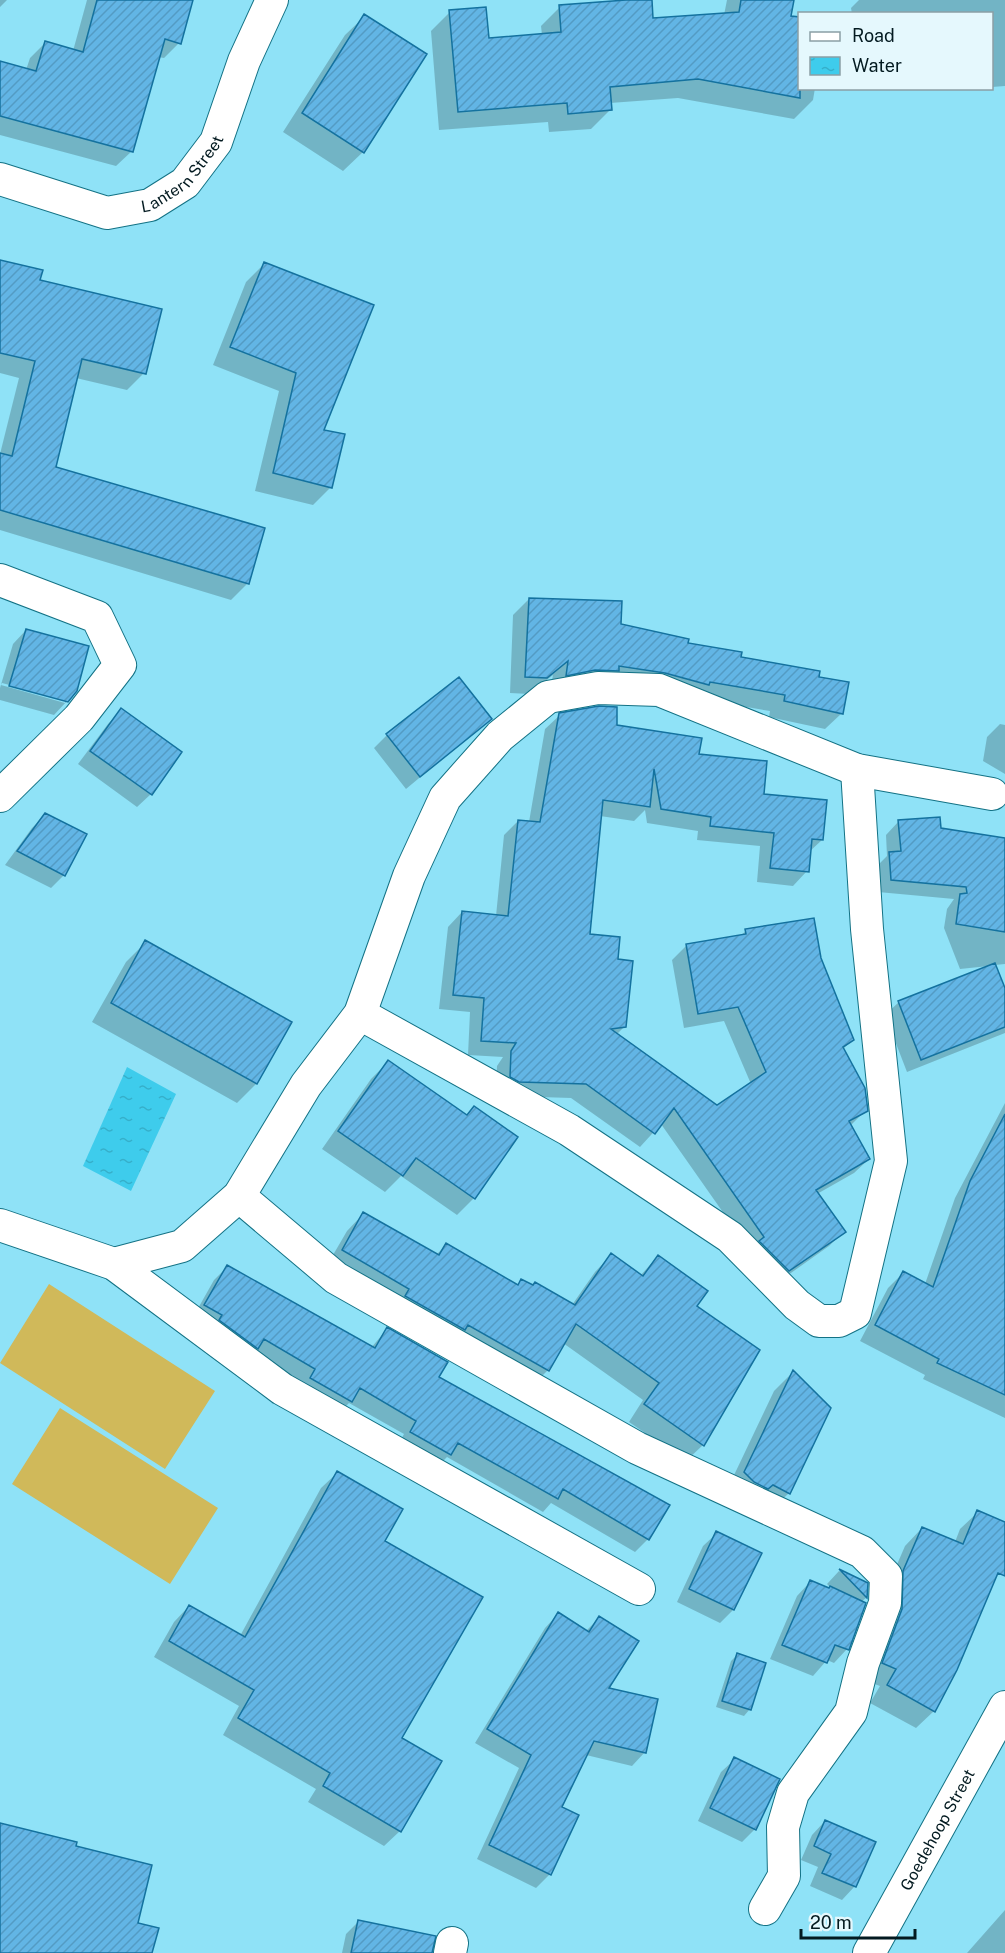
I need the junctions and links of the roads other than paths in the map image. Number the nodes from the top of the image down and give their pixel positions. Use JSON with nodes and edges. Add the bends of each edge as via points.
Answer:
{"nodes":[{"id":1,"x":272,"y":0,"type":"edge"},
{"id":2,"x":0,"y":179,"type":"edge"},
{"id":3,"x":0,"y":580,"type":"edge"},
{"id":4,"x":858,"y":770,"type":"junction"},
{"id":5,"x":992,"y":794,"type":"dead end"},
{"id":6,"x":0,"y":796,"type":"edge"},
{"id":7,"x":360,"y":1014,"type":"junction"},
{"id":8,"x":239,"y":1196,"type":"junction"},
{"id":9,"x":0,"y":1226,"type":"edge"},
{"id":10,"x":114,"y":1264,"type":"junction"},
{"id":11,"x":639,"y":1589,"type":"dead end"},
{"id":12,"x":1005,"y":1707,"type":"edge"},
{"id":13,"x":765,"y":1909,"type":"dead end"},
{"id":14,"x":869,"y":1953,"type":"edge"}],
"edges":[{"from":1,"to":2,"type":"street","name":"Lantern Street","via":[[244,61],[216,142],[185,183],[150,206],[107,213]]},
{"from":3,"to":6,"type":"street","via":[[97,617],[120,665],[79,718]]},
{"from":4,"to":5,"type":"street"},
{"from":4,"to":7,"type":"street","via":[[659,690],[598,688],[548,697],[500,736],[445,798],[410,876]]},
{"from":4,"to":7,"type":"street","via":[[867,929],[891,1161],[855,1313],[839,1321],[819,1322],[730,1237],[569,1130]]},
{"from":7,"to":8,"type":"street","via":[[306,1084]]},
{"from":8,"to":10,"type":"street","via":[[182,1246]]},
{"from":8,"to":13,"type":"street","via":[[336,1278],[637,1448],[862,1552],[886,1576],[885,1603],[862,1663],[851,1712],[793,1793],[783,1827],[784,1876]]},
{"from":9,"to":10,"type":"street"},
{"from":10,"to":11,"type":"street","via":[[282,1389]]},
{"from":12,"to":14,"type":"street","name":"Goedehoop Street"}]}
